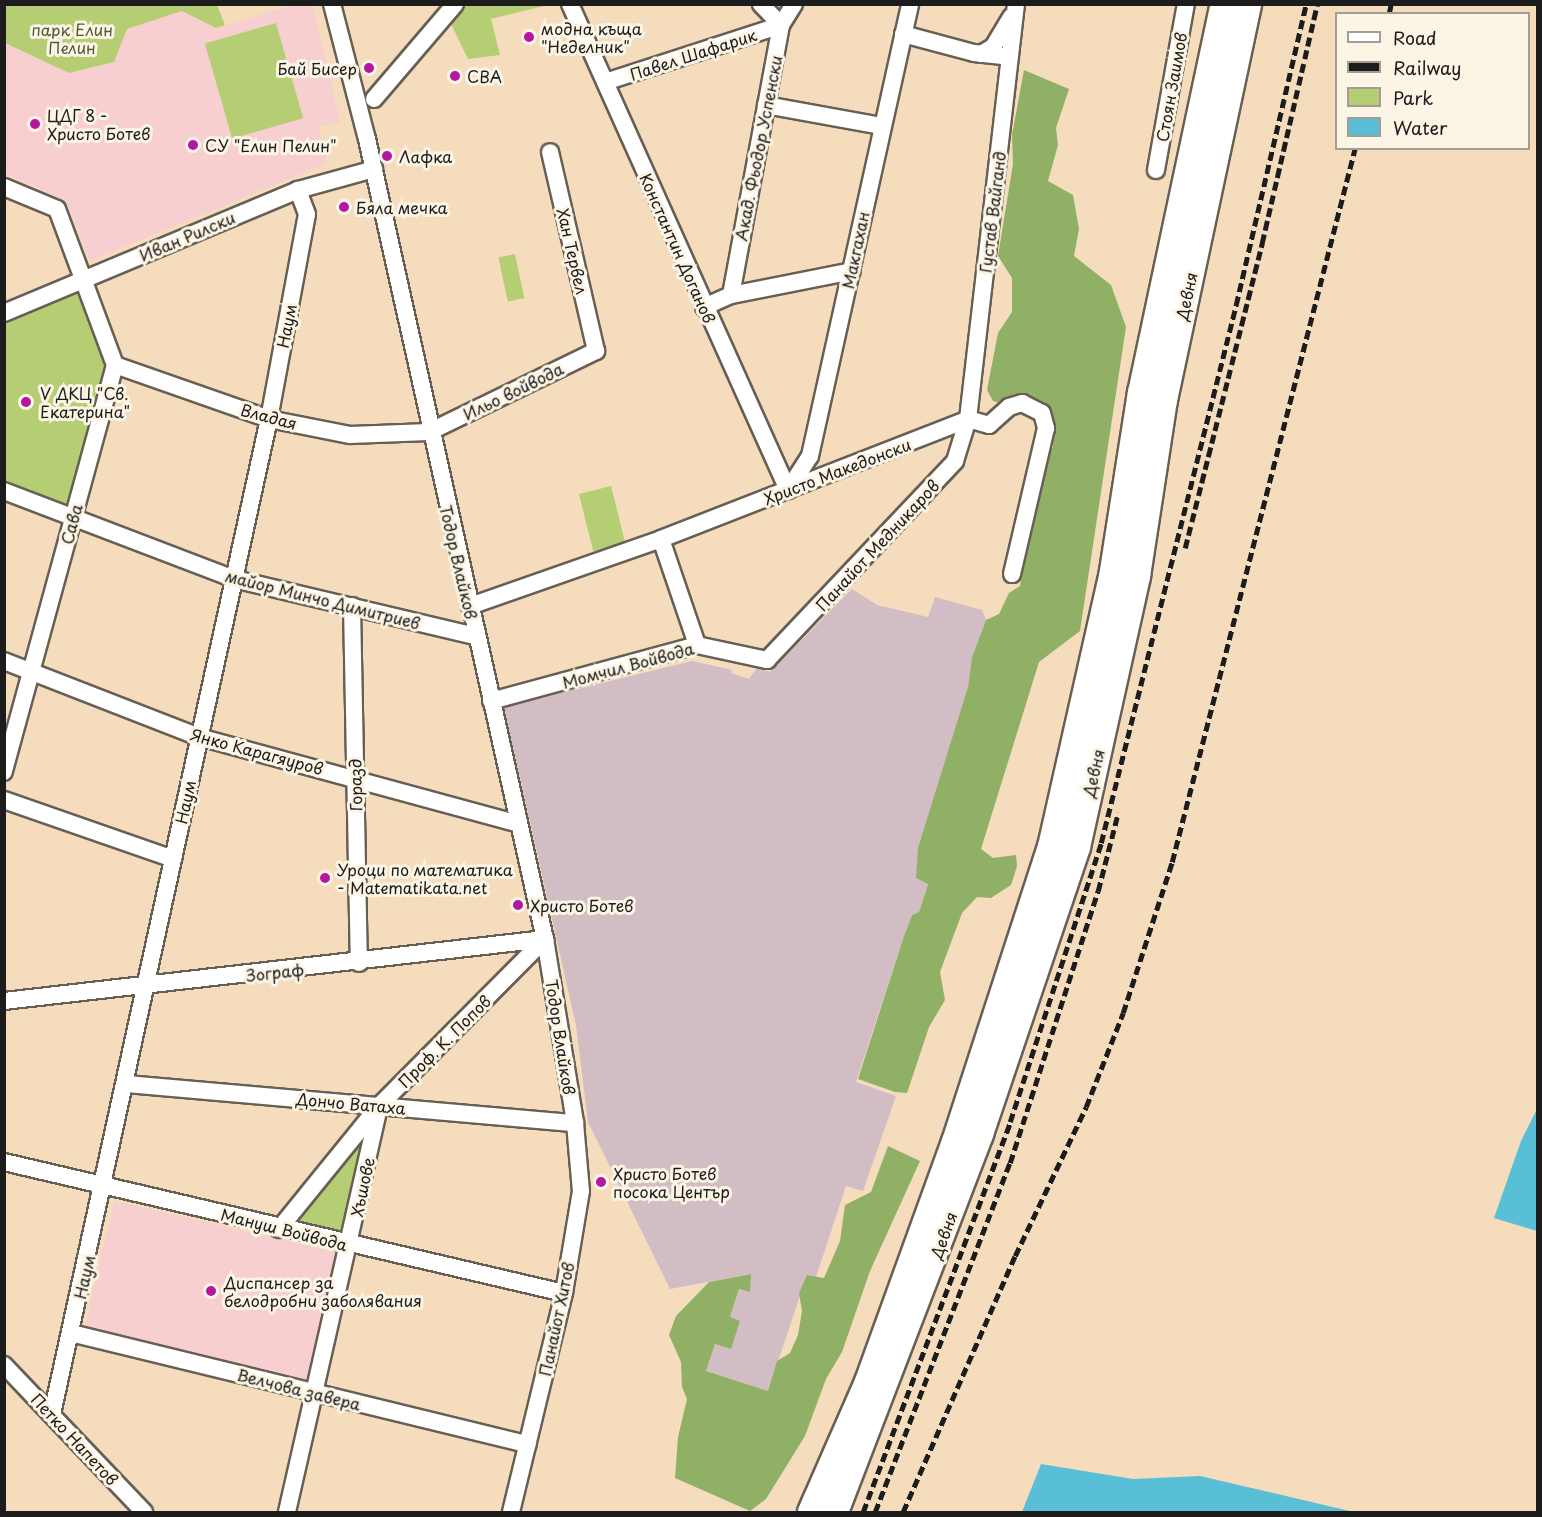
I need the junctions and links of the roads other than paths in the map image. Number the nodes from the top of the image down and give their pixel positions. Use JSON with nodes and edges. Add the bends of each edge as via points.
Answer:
{"nodes":[{"id":1,"x":332,"y":4,"type":"edge"},
{"id":2,"x":455,"y":4,"type":"edge"},
{"id":3,"x":570,"y":4,"type":"edge"},
{"id":4,"x":761,"y":4,"type":"edge"},
{"id":5,"x":794,"y":4,"type":"edge"},
{"id":6,"x":910,"y":4,"type":"edge"},
{"id":7,"x":1186,"y":4,"type":"edge"},
{"id":8,"x":1224,"y":4,"type":"edge"},
{"id":9,"x":1248,"y":4,"type":"edge"},
{"id":10,"x":1012,"y":6,"type":"edge"},
{"id":11,"x":781,"y":25,"type":"junction"},
{"id":12,"x":903,"y":34,"type":"junction"},
{"id":13,"x":981,"y":54,"type":"junction"},
{"id":14,"x":1010,"y":57,"type":"junction"},
{"id":15,"x":605,"y":82,"type":"junction"},
{"id":16,"x":374,"y":99,"type":"dead end"},
{"id":17,"x":766,"y":105,"type":"junction"},
{"id":18,"x":881,"y":126,"type":"junction"},
{"id":19,"x":550,"y":152,"type":"dead end"},
{"id":20,"x":374,"y":169,"type":"junction"},
{"id":21,"x":1156,"y":170,"type":"dead end"},
{"id":22,"x":4,"y":187,"type":"edge"},
{"id":23,"x":298,"y":190,"type":"junction"},
{"id":24,"x":852,"y":271,"type":"junction"},
{"id":25,"x":84,"y":279,"type":"junction"},
{"id":26,"x":731,"y":295,"type":"junction"},
{"id":27,"x":704,"y":307,"type":"junction"},
{"id":28,"x":4,"y":313,"type":"edge"},
{"id":29,"x":597,"y":351,"type":"joint"},
{"id":30,"x":115,"y":365,"type":"junction"},
{"id":31,"x":269,"y":418,"type":"junction"},
{"id":32,"x":968,"y":419,"type":"junction"},
{"id":33,"x":429,"y":432,"type":"junction"},
{"id":34,"x":788,"y":490,"type":"junction"},
{"id":35,"x":4,"y":492,"type":"edge"},
{"id":36,"x":72,"y":519,"type":"junction"},
{"id":37,"x":662,"y":539,"type":"junction"},
{"id":38,"x":1012,"y":574,"type":"dead end"},
{"id":39,"x":234,"y":579,"type":"junction"},
{"id":40,"x":352,"y":606,"type":"junction"},
{"id":41,"x":470,"y":606,"type":"junction"},
{"id":42,"x":476,"y":636,"type":"junction"},
{"id":43,"x":697,"y":645,"type":"junction"},
{"id":44,"x":767,"y":660,"type":"joint"},
{"id":45,"x":4,"y":661,"type":"edge"},
{"id":46,"x":34,"y":670,"type":"junction"},
{"id":47,"x":491,"y":701,"type":"junction"},
{"id":48,"x":199,"y":738,"type":"junction"},
{"id":49,"x":4,"y":772,"type":"edge"},
{"id":50,"x":354,"y":776,"type":"junction"},
{"id":51,"x":4,"y":800,"type":"edge"},
{"id":52,"x":516,"y":823,"type":"junction"},
{"id":53,"x":173,"y":859,"type":"junction"},
{"id":54,"x":545,"y":939,"type":"junction"},
{"id":55,"x":359,"y":963,"type":"junction"},
{"id":56,"x":147,"y":985,"type":"junction"},
{"id":57,"x":4,"y":1001,"type":"edge"},
{"id":58,"x":126,"y":1084,"type":"junction"},
{"id":59,"x":379,"y":1106,"type":"junction"},
{"id":60,"x":575,"y":1123,"type":"junction"},
{"id":61,"x":4,"y":1162,"type":"edge"},
{"id":62,"x":105,"y":1183,"type":"junction"},
{"id":63,"x":279,"y":1229,"type":"junction"},
{"id":64,"x":350,"y":1246,"type":"junction"},
{"id":65,"x":564,"y":1293,"type":"junction"},
{"id":66,"x":71,"y":1333,"type":"junction"},
{"id":67,"x":7,"y":1374,"type":"edge"},
{"id":68,"x":313,"y":1392,"type":"junction"},
{"id":69,"x":52,"y":1414,"type":"junction"},
{"id":70,"x":528,"y":1444,"type":"junction"},
{"id":71,"x":144,"y":1512,"type":"edge"},
{"id":72,"x":287,"y":1512,"type":"edge"},
{"id":73,"x":510,"y":1512,"type":"edge"},
{"id":74,"x":811,"y":1512,"type":"edge"},
{"id":75,"x":836,"y":1512,"type":"edge"}],
"edges":[{"from":1,"to":20,"type":"street","name":"Тодор Влайков"},
{"from":2,"to":16,"type":"street"},
{"from":3,"to":15,"type":"street","name":"Константин Доганов"},
{"from":4,"to":11,"type":"street"},
{"from":5,"to":11,"type":"street","name":"Акад. Фьодор Успенски"},
{"from":6,"to":12,"type":"street","name":"Макгахан"},
{"from":7,"to":21,"type":"street","name":"Стоян Заимов"},
{"from":8,"to":74,"type":"highway","name":"Девня","via":[[1141,393],[1113,571],[1051,847],[955,1142],[868,1383]]},
{"from":9,"to":75,"type":"highway","name":"Девня","via":[[1162,411],[1137,576],[1077,847],[980,1134]]},
{"from":10,"to":13,"type":"street","via":[[993,47]]},
{"from":10,"to":14,"type":"street","name":"Густав Вайганд"},
{"from":11,"to":15,"type":"street","name":"Павел Шафарик"},
{"from":11,"to":17,"type":"street","name":"Акад. Фьодор Успенски"},
{"from":12,"to":13,"type":"street"},
{"from":12,"to":18,"type":"street","name":"Макгахан"},
{"from":13,"to":14,"type":"street"},
{"from":14,"to":32,"type":"street","name":"Густав Вайганд"},
{"from":15,"to":27,"type":"street","name":"Константин Доганов"},
{"from":17,"to":18,"type":"street"},
{"from":17,"to":26,"type":"street","name":"Акад. Фьодор Успенски"},
{"from":18,"to":24,"type":"street","name":"Макгахан"},
{"from":19,"to":29,"type":"street","name":"Хан Тервел"},
{"from":20,"to":23,"type":"street","name":"Иван Рилски"},
{"from":20,"to":33,"type":"street","name":"Тодор Влайков"},
{"from":22,"to":25,"type":"street","via":[[57,209]]},
{"from":23,"to":25,"type":"street","name":"Иван Рилски"},
{"from":23,"to":31,"type":"street","name":"Наум","via":[[307,214]]},
{"from":24,"to":26,"type":"street"},
{"from":24,"to":34,"type":"street","name":"Макгахан","via":[[810,456]]},
{"from":25,"to":28,"type":"street","name":"Иван Рилски"},
{"from":25,"to":30,"type":"street"},
{"from":26,"to":27,"type":"street"},
{"from":27,"to":34,"type":"street","name":"Константин Доганов"},
{"from":29,"to":33,"type":"street","name":"Ильо войвода"},
{"from":30,"to":31,"type":"street","name":"Владая"},
{"from":30,"to":36,"type":"street","name":"Сава"},
{"from":31,"to":33,"type":"street","name":"Владая","via":[[350,435]]},
{"from":31,"to":39,"type":"street","name":"Наум"},
{"from":32,"to":34,"type":"street","name":"Христо Македонски"},
{"from":32,"to":38,"type":"street","name":"Христо Македонски","via":[[989,425],[1009,407],[1022,403],[1036,408],[1045,420],[1045,436]]},
{"from":32,"to":44,"type":"street","name":"Панайот Медникаров","via":[[955,461]]},
{"from":33,"to":41,"type":"street","name":"Тодор Влайков"},
{"from":34,"to":37,"type":"street","name":"Христо Македонски"},
{"from":35,"to":36,"type":"street","name":"майор Минчо Димитриев"},
{"from":36,"to":39,"type":"street","name":"майор Минчо Димитриев"},
{"from":36,"to":46,"type":"street","name":"Сава"},
{"from":37,"to":41,"type":"street","name":"Христо Македонски"},
{"from":37,"to":43,"type":"street"},
{"from":39,"to":40,"type":"street","name":"майор Минчо Димитриев"},
{"from":39,"to":48,"type":"street","name":"Наум"},
{"from":40,"to":42,"type":"street","name":"майор Минчо Димитриев"},
{"from":40,"to":50,"type":"street","name":"Горазд"},
{"from":41,"to":42,"type":"street","name":"Тодор Влайков"},
{"from":42,"to":47,"type":"street","name":"Тодор Влайков"},
{"from":43,"to":44,"type":"street","name":"Момчил Войвода"},
{"from":43,"to":47,"type":"street","name":"Момчил Войвода"},
{"from":45,"to":46,"type":"street","name":"Янко Карагяуров"},
{"from":46,"to":48,"type":"street","name":"Янко Карагяуров"},
{"from":46,"to":49,"type":"street","name":"Сава"},
{"from":47,"to":52,"type":"street","name":"Тодор Влайков"},
{"from":48,"to":50,"type":"street","name":"Янко Карагяуров"},
{"from":48,"to":53,"type":"street","name":"Наум"},
{"from":50,"to":52,"type":"street","name":"Янко Карагяуров"},
{"from":50,"to":55,"type":"street","name":"Горазд"},
{"from":51,"to":53,"type":"street"},
{"from":52,"to":54,"type":"street","name":"Тодор Влайков"},
{"from":53,"to":56,"type":"street","name":"Наум"},
{"from":54,"to":55,"type":"street","name":"Зограф"},
{"from":54,"to":59,"type":"street","name":"Проф. К. Попов"},
{"from":54,"to":60,"type":"street","name":"Тодор Влайков"},
{"from":55,"to":56,"type":"street","name":"Зограф"},
{"from":56,"to":57,"type":"street","name":"Зограф"},
{"from":56,"to":58,"type":"street","name":"Наум"},
{"from":58,"to":59,"type":"street","name":"Дончо Ватаха"},
{"from":58,"to":62,"type":"street","name":"Наум"},
{"from":59,"to":60,"type":"street","name":"Дончо Ватаха"},
{"from":59,"to":63,"type":"street","name":"Проф. К. Попов"},
{"from":59,"to":64,"type":"street","name":"Хъшове"},
{"from":60,"to":65,"type":"street","name":"Панайот Хитов","via":[[581,1191]]},
{"from":61,"to":62,"type":"street","name":"Mануш Войвода"},
{"from":62,"to":63,"type":"street","name":"Mануш Войвода"},
{"from":62,"to":66,"type":"street","name":"Наум"},
{"from":63,"to":64,"type":"street","name":"Mануш Войвода"},
{"from":64,"to":65,"type":"street","name":"Mануш Войвода"},
{"from":64,"to":68,"type":"street","name":"Хъшове"},
{"from":65,"to":70,"type":"street","name":"Панайот Хитов"},
{"from":66,"to":68,"type":"street","name":"Велчова завера"},
{"from":66,"to":69,"type":"street","name":"Наум"},
{"from":67,"to":69,"type":"street","name":"Петко Напетов"},
{"from":68,"to":70,"type":"street","name":"Велчова завера"},
{"from":68,"to":72,"type":"street","name":"Хъшове"},
{"from":69,"to":71,"type":"street","name":"Петко Напетов"},
{"from":70,"to":73,"type":"street","name":"Панайот Хитов"}]}
